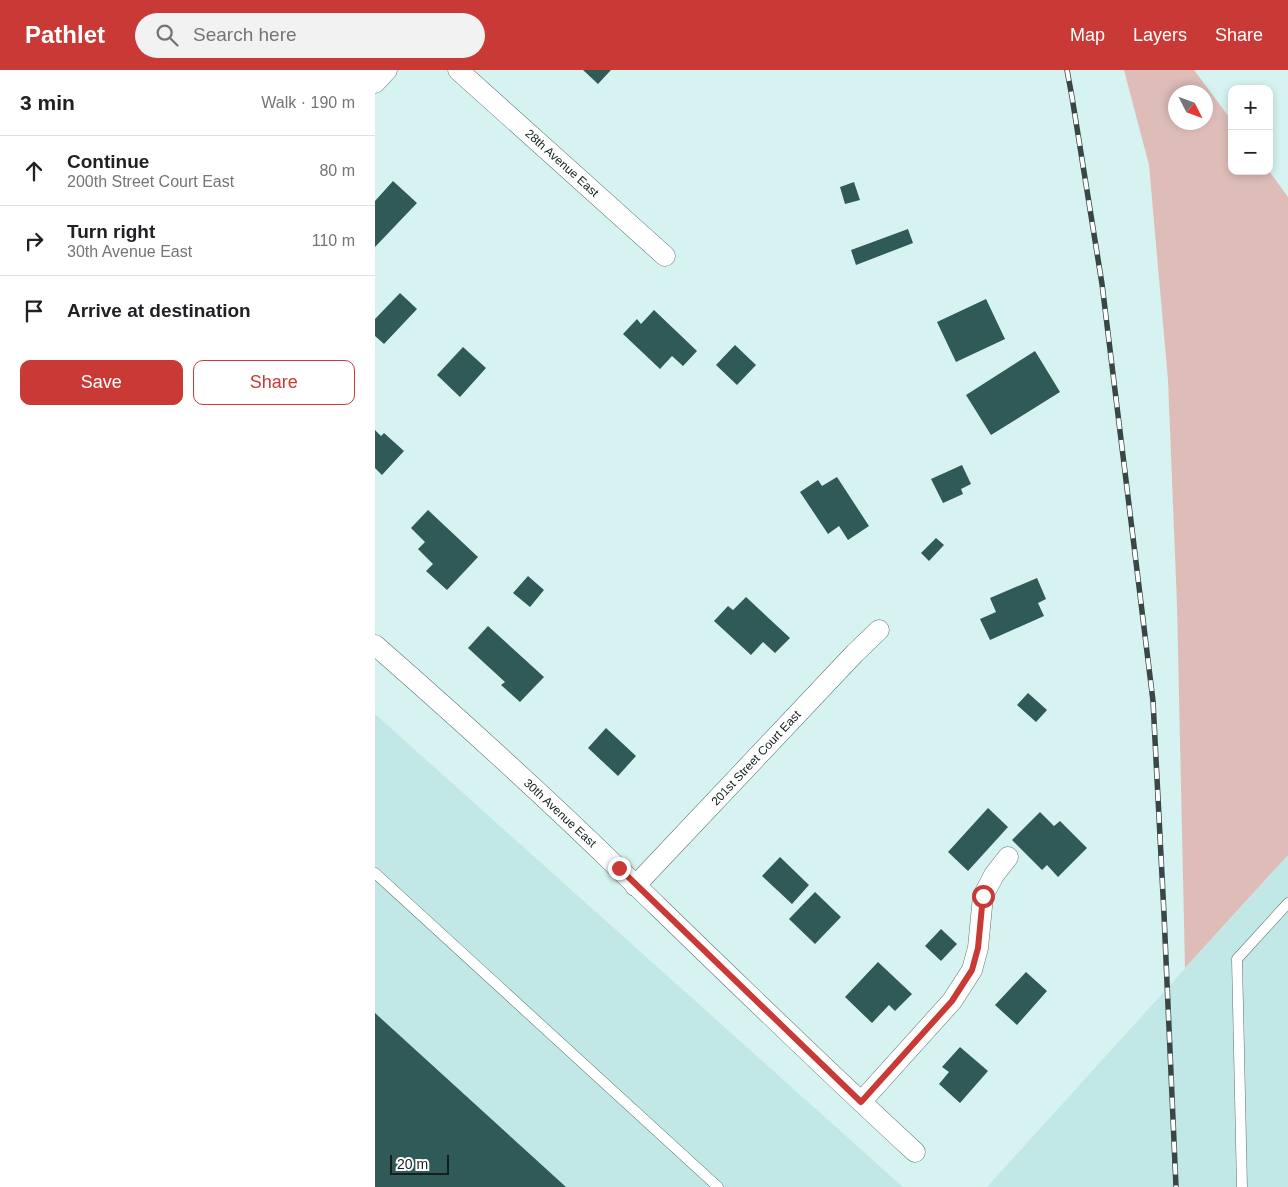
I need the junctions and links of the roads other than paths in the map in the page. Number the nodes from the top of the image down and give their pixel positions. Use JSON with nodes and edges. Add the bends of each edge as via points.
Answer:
{"nodes":[{"id":1,"x":387,"y":70,"type":"edge"},
{"id":2,"x":458,"y":70,"type":"edge"},
{"id":3,"x":375,"y":83,"type":"edge"},
{"id":4,"x":665,"y":256,"type":"dead end"},
{"id":5,"x":879,"y":630,"type":"dead end"},
{"id":6,"x":375,"y":644,"type":"edge"},
{"id":7,"x":1008,"y":857,"type":"dead end"},
{"id":8,"x":375,"y":873,"type":"edge"},
{"id":9,"x":635,"y":886,"type":"junction"},
{"id":10,"x":1288,"y":903,"type":"edge"},
{"id":11,"x":861,"y":1102,"type":"junction"},
{"id":12,"x":915,"y":1152,"type":"dead end"},
{"id":13,"x":718,"y":1187,"type":"edge"},
{"id":14,"x":1241,"y":1187,"type":"edge"}],
"edges":[{"from":1,"to":3,"type":"street"},
{"from":2,"to":4,"type":"street","name":"28th Avenue East"},
{"from":5,"to":9,"type":"street","name":"201st Street Court East"},
{"from":6,"to":9,"type":"street","name":"30th Avenue East"},
{"from":7,"to":11,"type":"street","via":[[983,896],[978,948],[972,970],[952,1001]]},
{"from":8,"to":13,"type":"lane"},
{"from":9,"to":11,"type":"street","name":"30th Avenue East"},
{"from":10,"to":14,"type":"lane","via":[[1237,959]]},
{"from":11,"to":12,"type":"street","name":"30th Avenue East"}]}
